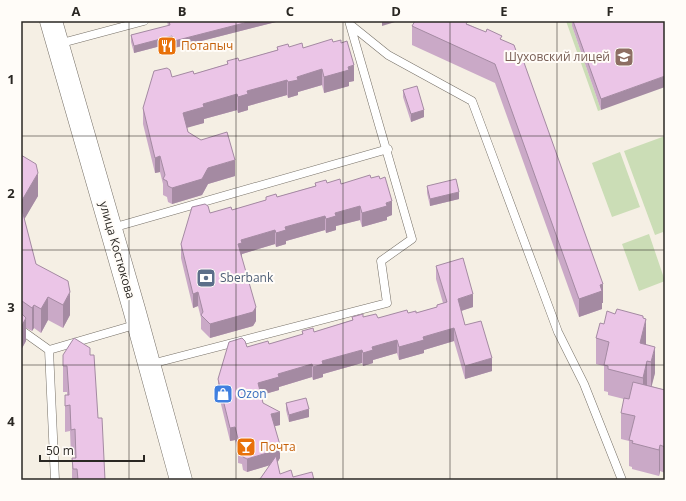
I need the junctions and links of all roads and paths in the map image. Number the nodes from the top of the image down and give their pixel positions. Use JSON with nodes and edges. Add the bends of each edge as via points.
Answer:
{"nodes":[{"id":1,"x":51,"y":21,"type":"edge"},
{"id":2,"x":144,"y":21,"type":"edge"},
{"id":3,"x":351,"y":24,"type":"edge"},
{"id":4,"x":58,"y":44,"type":"junction"},
{"id":5,"x":388,"y":149,"type":"junction"},
{"id":6,"x":111,"y":228,"type":"junction"},
{"id":7,"x":138,"y":323,"type":"junction"},
{"id":8,"x":21,"y":330,"type":"edge"},
{"id":9,"x":49,"y":350,"type":"junction"},
{"id":10,"x":150,"y":364,"type":"junction"},
{"id":11,"x":55,"y":480,"type":"edge"},
{"id":12,"x":181,"y":480,"type":"edge"},
{"id":13,"x":622,"y":480,"type":"edge"}],
"edges":[{"from":1,"to":4,"type":"main road","name":"улица Костюкова"},
{"from":2,"to":4,"type":"lane"},
{"from":3,"to":5,"type":"lane"},
{"from":3,"to":13,"type":"lane","via":[[388,55],[472,101],[558,332],[584,384]]},
{"from":4,"to":6,"type":"main road","name":"улица Костюкова"},
{"from":5,"to":6,"type":"lane"},
{"from":5,"to":10,"type":"lane","via":[[412,238],[381,261],[387,302]]},
{"from":6,"to":7,"type":"main road","name":"улица Костюкова"},
{"from":7,"to":9,"type":"lane"},
{"from":7,"to":10,"type":"main road","name":"улица Костюкова"},
{"from":8,"to":9,"type":"lane"},
{"from":9,"to":11,"type":"lane"},
{"from":10,"to":12,"type":"main road","name":"улица Костюкова"}]}
